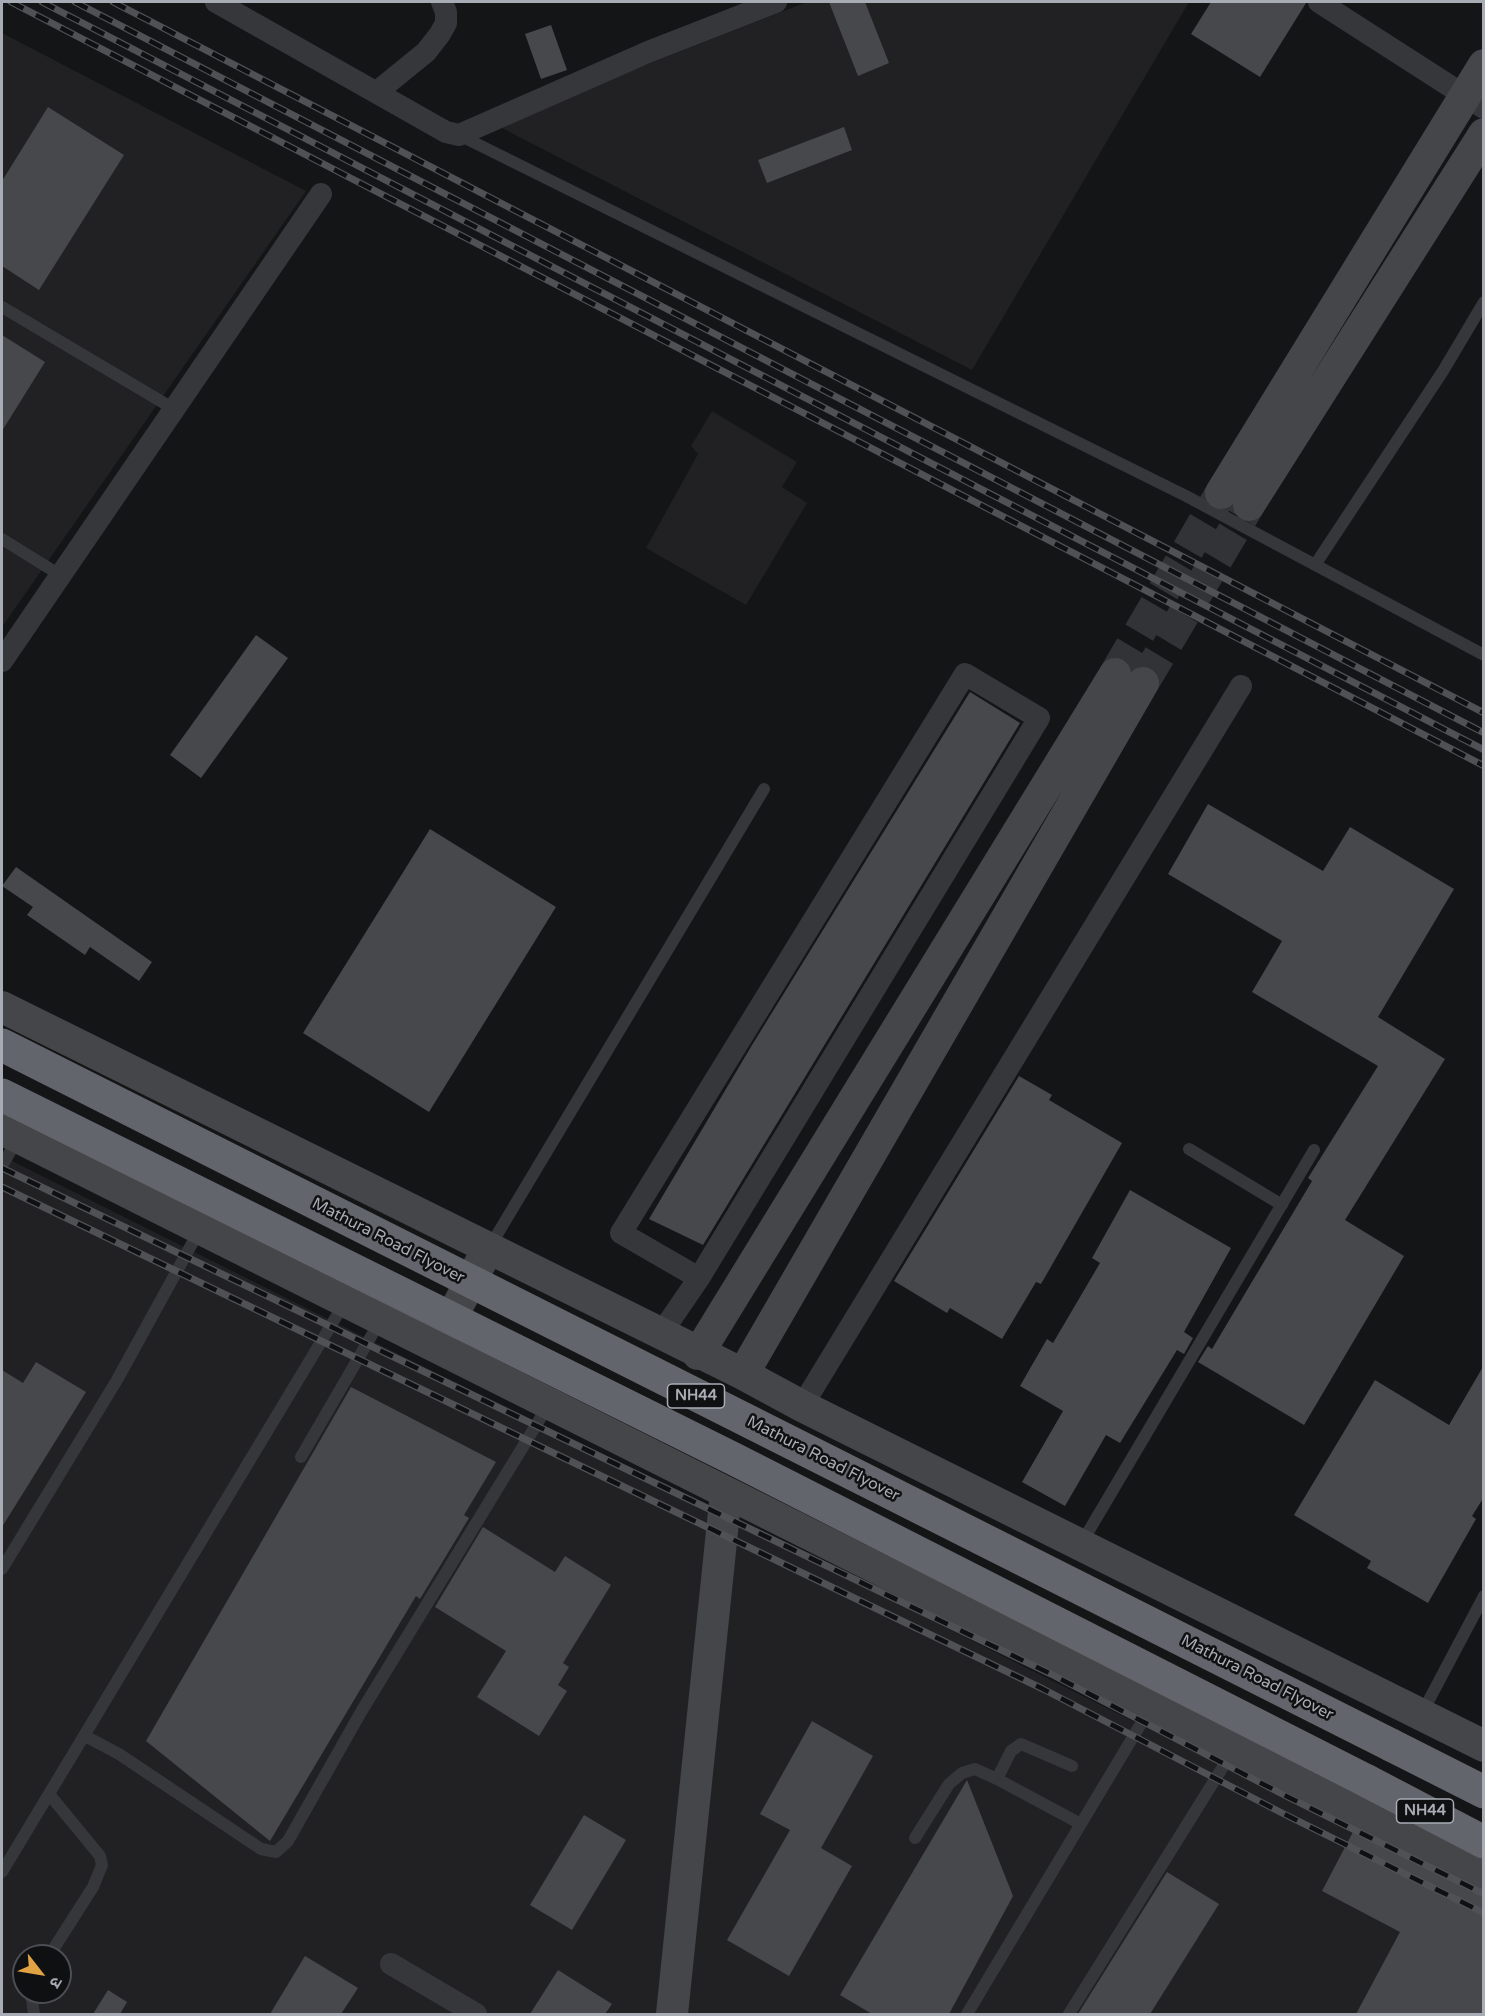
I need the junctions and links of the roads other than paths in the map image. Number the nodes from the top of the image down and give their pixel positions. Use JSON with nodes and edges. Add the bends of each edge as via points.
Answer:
{"nodes":[{"id":1,"x":216,"y":2,"type":"edge"},
{"id":2,"x":442,"y":2,"type":"edge"},
{"id":3,"x":776,"y":2,"type":"edge"},
{"id":4,"x":1318,"y":2,"type":"edge"},
{"id":5,"x":1484,"y":65,"type":"edge"},
{"id":6,"x":378,"y":91,"type":"junction"},
{"id":7,"x":1474,"y":101,"type":"edge"},
{"id":8,"x":1484,"y":134,"type":"edge"},
{"id":9,"x":459,"y":135,"type":"junction"},
{"id":10,"x":321,"y":194,"type":"dead end"},
{"id":11,"x":1484,"y":302,"type":"edge"},
{"id":12,"x":2,"y":307,"type":"edge"},
{"id":13,"x":174,"y":409,"type":"junction"},
{"id":14,"x":2,"y":539,"type":"edge"},
{"id":15,"x":1315,"y":565,"type":"junction"},
{"id":16,"x":60,"y":575,"type":"junction"},
{"id":17,"x":1484,"y":655,"type":"edge"},
{"id":18,"x":2,"y":662,"type":"edge"},
{"id":19,"x":1241,"y":686,"type":"dead end"},
{"id":20,"x":764,"y":789,"type":"dead end"},
{"id":21,"x":2,"y":1007,"type":"edge"},
{"id":22,"x":2,"y":1045,"type":"edge"},
{"id":23,"x":2,"y":1095,"type":"edge"},
{"id":24,"x":10,"y":1133,"type":"edge"},
{"id":25,"x":1189,"y":1149,"type":"dead end"},
{"id":26,"x":1314,"y":1150,"type":"dead end"},
{"id":27,"x":2,"y":1166,"type":"edge"},
{"id":28,"x":1282,"y":1205,"type":"junction"},
{"id":29,"x":200,"y":1229,"type":"junction"},
{"id":30,"x":488,"y":1249,"type":"junction"},
{"id":31,"x":699,"y":1278,"type":"junction"},
{"id":32,"x":345,"y":1301,"type":"junction"},
{"id":33,"x":381,"y":1319,"type":"junction"},
{"id":34,"x":660,"y":1335,"type":"junction"},
{"id":35,"x":436,"y":1347,"type":"junction"},
{"id":36,"x":698,"y":1354,"type":"junction"},
{"id":37,"x":743,"y":1374,"type":"junction"},
{"id":38,"x":549,"y":1404,"type":"junction"},
{"id":39,"x":802,"y":1406,"type":"junction"},
{"id":40,"x":301,"y":1457,"type":"dead end"},
{"id":41,"x":726,"y":1493,"type":"junction"},
{"id":42,"x":1080,"y":1546,"type":"junction"},
{"id":43,"x":2,"y":1569,"type":"edge"},
{"id":44,"x":1484,"y":1596,"type":"edge"},
{"id":45,"x":1152,"y":1706,"type":"junction"},
{"id":46,"x":1420,"y":1716,"type":"junction"},
{"id":47,"x":85,"y":1736,"type":"junction"},
{"id":48,"x":1484,"y":1746,"type":"edge"},
{"id":49,"x":1234,"y":1749,"type":"junction"},
{"id":50,"x":1071,"y":1766,"type":"dead end"},
{"id":51,"x":997,"y":1779,"type":"junction"},
{"id":52,"x":1484,"y":1792,"type":"edge"},
{"id":53,"x":49,"y":1794,"type":"junction"},
{"id":54,"x":1079,"y":1823,"type":"junction"},
{"id":55,"x":915,"y":1838,"type":"dead end"},
{"id":56,"x":1484,"y":1842,"type":"edge"},
{"id":57,"x":2,"y":1872,"type":"edge"},
{"id":58,"x":1484,"y":1876,"type":"edge"},
{"id":59,"x":57,"y":1944,"type":"edge"},
{"id":60,"x":391,"y":1965,"type":"dead end"},
{"id":61,"x":476,"y":2014,"type":"edge"},
{"id":62,"x":672,"y":2014,"type":"edge"},
{"id":63,"x":967,"y":2014,"type":"edge"},
{"id":64,"x":1069,"y":2014,"type":"edge"}],
"edges":[{"from":1,"to":6,"type":"street"},
{"from":2,"to":6,"type":"street","via":[[446,23],[441,34],[426,52]]},
{"from":3,"to":9,"type":"street","via":[[648,52]]},
{"from":4,"to":7,"type":"street"},
{"from":5,"to":7,"type":"main road"},
{"from":6,"to":9,"type":"street","via":[[446,132]]},
{"from":7,"to":8,"type":"main road","via":[[1235,499]]},
{"from":9,"to":15,"type":"lane","via":[[1186,496]]},
{"from":10,"to":13,"type":"street"},
{"from":11,"to":15,"type":"lane"},
{"from":12,"to":13,"type":"lane"},
{"from":13,"to":16,"type":"street"},
{"from":14,"to":16,"type":"lane"},
{"from":15,"to":17,"type":"lane"},
{"from":16,"to":18,"type":"street"},
{"from":19,"to":39,"type":"street"},
{"from":20,"to":30,"type":"lane"},
{"from":21,"to":30,"type":"main road"},
{"from":22,"to":52,"type":"highway","name":"Mathura Road Flyover","number":"NH44","bridge":true},
{"from":23,"to":56,"type":"highway","number":"NH44","bridge":true,"via":[[734,1459]]},
{"from":24,"to":27,"type":"lane"},
{"from":24,"to":29,"type":"main road"},
{"from":25,"to":28,"type":"lane"},
{"from":26,"to":28,"type":"lane"},
{"from":28,"to":42,"type":"lane"},
{"from":29,"to":32,"type":"main road"},
{"from":29,"to":43,"type":"lane","via":[[117,1380]]},
{"from":30,"to":34,"type":"main road"},
{"from":30,"to":35,"type":"main road"},
{"from":31,"to":31,"type":"street","via":[[621,1233],[965,674],[1039,718]]},
{"from":31,"to":34,"type":"street"},
{"from":32,"to":33,"type":"main road"},
{"from":32,"to":47,"type":"lane"},
{"from":33,"to":35,"type":"main road"},
{"from":33,"to":40,"type":"lane"},
{"from":34,"to":36,"type":"main road"},
{"from":35,"to":38,"type":"main road"},
{"from":36,"to":37,"type":"main road"},
{"from":36,"to":37,"type":"main road","via":[[1129,678]]},
{"from":37,"to":39,"type":"main road"},
{"from":38,"to":41,"type":"main road"},
{"from":38,"to":47,"type":"lane","via":[[361,1712],[288,1841],[276,1852],[261,1849],[119,1754]]},
{"from":39,"to":42,"type":"main road"},
{"from":41,"to":45,"type":"main road"},
{"from":41,"to":62,"type":"main road"},
{"from":42,"to":46,"type":"main road"},
{"from":44,"to":46,"type":"lane"},
{"from":45,"to":49,"type":"main road"},
{"from":45,"to":54,"type":"lane"},
{"from":46,"to":48,"type":"main road"},
{"from":47,"to":53,"type":"lane"},
{"from":49,"to":58,"type":"main road"},
{"from":49,"to":64,"type":"lane"},
{"from":50,"to":51,"type":"lane","via":[[1021,1744],[1011,1751]]},
{"from":51,"to":54,"type":"lane"},
{"from":51,"to":55,"type":"lane","via":[[975,1769],[962,1773],[949,1784]]},
{"from":53,"to":57,"type":"lane"},
{"from":53,"to":59,"type":"lane","via":[[100,1856],[102,1865],[93,1887]]},
{"from":54,"to":63,"type":"lane"},
{"from":60,"to":61,"type":"street"}]}
